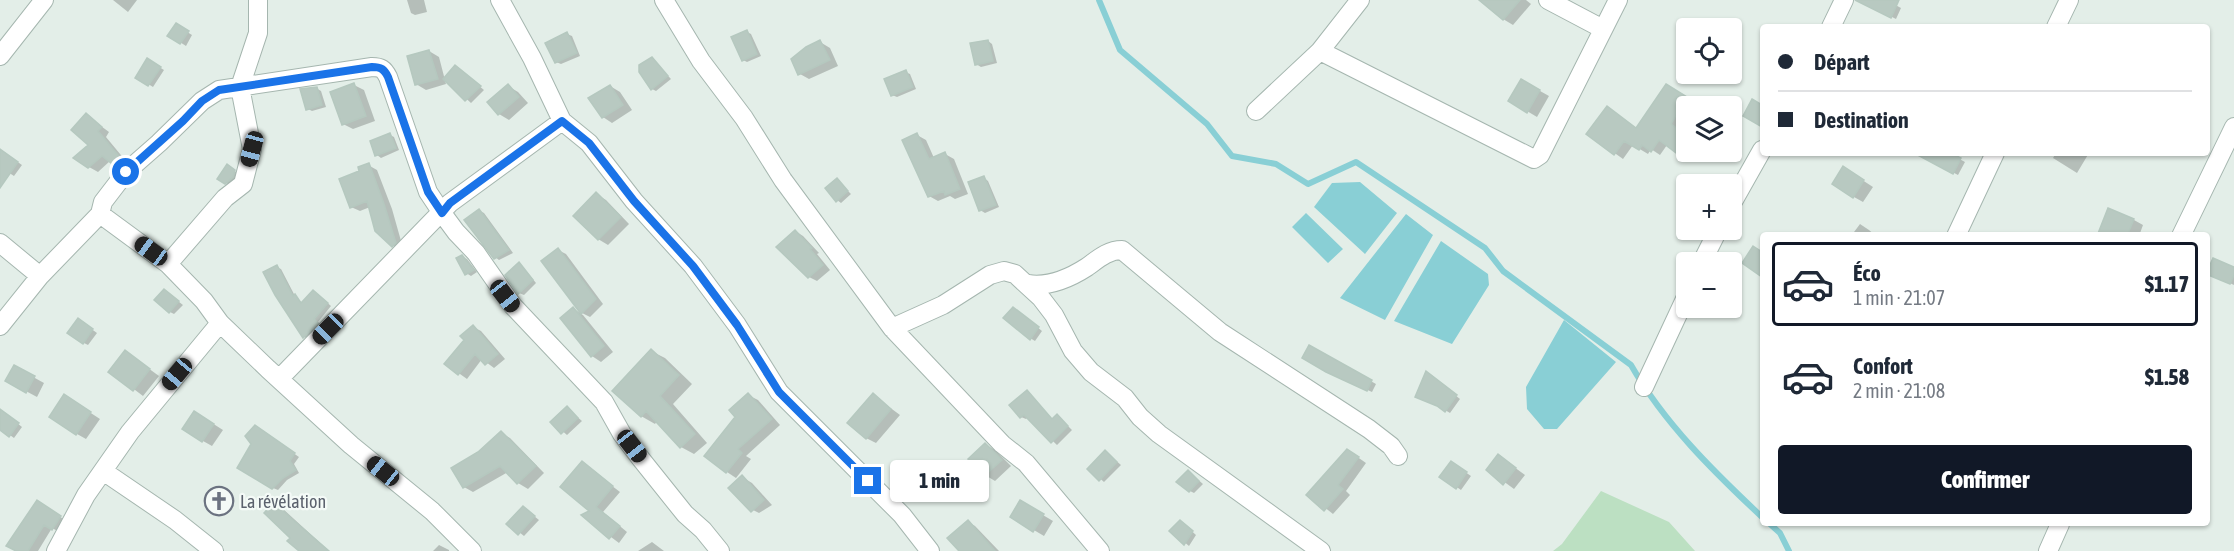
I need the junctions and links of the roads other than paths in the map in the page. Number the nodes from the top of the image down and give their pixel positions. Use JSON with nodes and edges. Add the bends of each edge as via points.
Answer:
{"nodes":[{"id":1,"x":44,"y":0,"type":"edge"},
{"id":2,"x":258,"y":0,"type":"edge"},
{"id":3,"x":501,"y":0,"type":"edge"},
{"id":4,"x":664,"y":0,"type":"edge"},
{"id":5,"x":1360,"y":0,"type":"edge"},
{"id":6,"x":1548,"y":0,"type":"edge"},
{"id":7,"x":1618,"y":0,"type":"edge"},
{"id":8,"x":1844,"y":0,"type":"edge"},
{"id":9,"x":2069,"y":0,"type":"edge"},
{"id":10,"x":1832,"y":24,"type":"edge"},
{"id":11,"x":2057,"y":24,"type":"edge"},
{"id":12,"x":1603,"y":29,"type":"junction"},
{"id":13,"x":1320,"y":51,"type":"junction"},
{"id":14,"x":0,"y":56,"type":"edge"},
{"id":15,"x":240,"y":87,"type":"junction"},
{"id":16,"x":1256,"y":111,"type":"dead end"},
{"id":17,"x":562,"y":121,"type":"junction"},
{"id":18,"x":2234,"y":127,"type":"edge"},
{"id":19,"x":1760,"y":154,"type":"edge"},
{"id":20,"x":1994,"y":156,"type":"edge"},
{"id":21,"x":1742,"y":185,"type":"edge"},
{"id":22,"x":442,"y":213,"type":"junction"},
{"id":23,"x":100,"y":214,"type":"junction"},
{"id":24,"x":1958,"y":232,"type":"edge"},
{"id":25,"x":2183,"y":232,"type":"edge"},
{"id":26,"x":0,"y":243,"type":"edge"},
{"id":27,"x":168,"y":264,"type":"junction"},
{"id":28,"x":40,"y":276,"type":"junction"},
{"id":29,"x":1028,"y":284,"type":"junction"},
{"id":30,"x":1676,"y":318,"type":"edge"},
{"id":31,"x":220,"y":323,"type":"junction"},
{"id":32,"x":0,"y":327,"type":"edge"},
{"id":33,"x":892,"y":328,"type":"junction"},
{"id":34,"x":279,"y":379,"type":"junction"},
{"id":35,"x":1644,"y":387,"type":"dead end"},
{"id":36,"x":1398,"y":456,"type":"dead end"},
{"id":37,"x":103,"y":471,"type":"junction"},
{"id":38,"x":2059,"y":526,"type":"edge"},
{"id":39,"x":202,"y":547,"type":"edge"},
{"id":40,"x":56,"y":551,"type":"edge"},
{"id":41,"x":472,"y":551,"type":"edge"},
{"id":42,"x":720,"y":551,"type":"edge"},
{"id":43,"x":930,"y":551,"type":"edge"},
{"id":44,"x":1100,"y":551,"type":"edge"},
{"id":45,"x":1321,"y":551,"type":"edge"},
{"id":46,"x":2048,"y":551,"type":"edge"}],
"edges":[{"from":1,"to":14,"type":"street"},
{"from":2,"to":15,"type":"street","via":[[258,33]]},
{"from":3,"to":17,"type":"street"},
{"from":4,"to":33,"type":"street","via":[[783,180]]},
{"from":5,"to":13,"type":"street"},
{"from":6,"to":12,"type":"street"},
{"from":7,"to":12,"type":"street"},
{"from":8,"to":10,"type":"street"},
{"from":9,"to":11,"type":"street"},
{"from":12,"to":13,"type":"street","via":[[1540,155],[1534,159]]},
{"from":13,"to":16,"type":"street"},
{"from":15,"to":22,"type":"street","via":[[380,67],[388,77],[428,192]]},
{"from":15,"to":23,"type":"street","via":[[219,90],[202,101],[126,172],[103,201]]},
{"from":15,"to":27,"type":"street","via":[[252,149],[243,184],[225,198]]},
{"from":17,"to":22,"type":"street","via":[[450,203]]},
{"from":17,"to":43,"type":"street","via":[[589,143],[634,201],[693,266],[737,325],[779,392],[902,515]]},
{"from":18,"to":25,"type":"street"},
{"from":19,"to":21,"type":"street"},
{"from":20,"to":24,"type":"street"},
{"from":22,"to":34,"type":"street"},
{"from":22,"to":42,"type":"street","via":[[513,306],[604,402],[641,459]]},
{"from":23,"to":27,"type":"street"},
{"from":23,"to":28,"type":"street"},
{"from":26,"to":28,"type":"street"},
{"from":27,"to":31,"type":"street"},
{"from":28,"to":32,"type":"street"},
{"from":29,"to":33,"type":"street","via":[[1004,271],[990,275],[943,305]]},
{"from":29,"to":36,"type":"street","via":[[1059,281],[1110,251],[1122,250],[1221,332],[1353,418]]},
{"from":29,"to":45,"type":"street","via":[[1054,315],[1073,351],[1091,372],[1125,398],[1140,417]]},
{"from":30,"to":35,"type":"street"},
{"from":31,"to":34,"type":"street"},
{"from":31,"to":37,"type":"street","via":[[130,432]]},
{"from":33,"to":44,"type":"street","via":[[1002,444],[1026,463]]},
{"from":34,"to":41,"type":"street","via":[[432,511]]},
{"from":37,"to":39,"type":"street","via":[[175,520]]},
{"from":37,"to":40,"type":"street"},
{"from":38,"to":46,"type":"street"}]}
